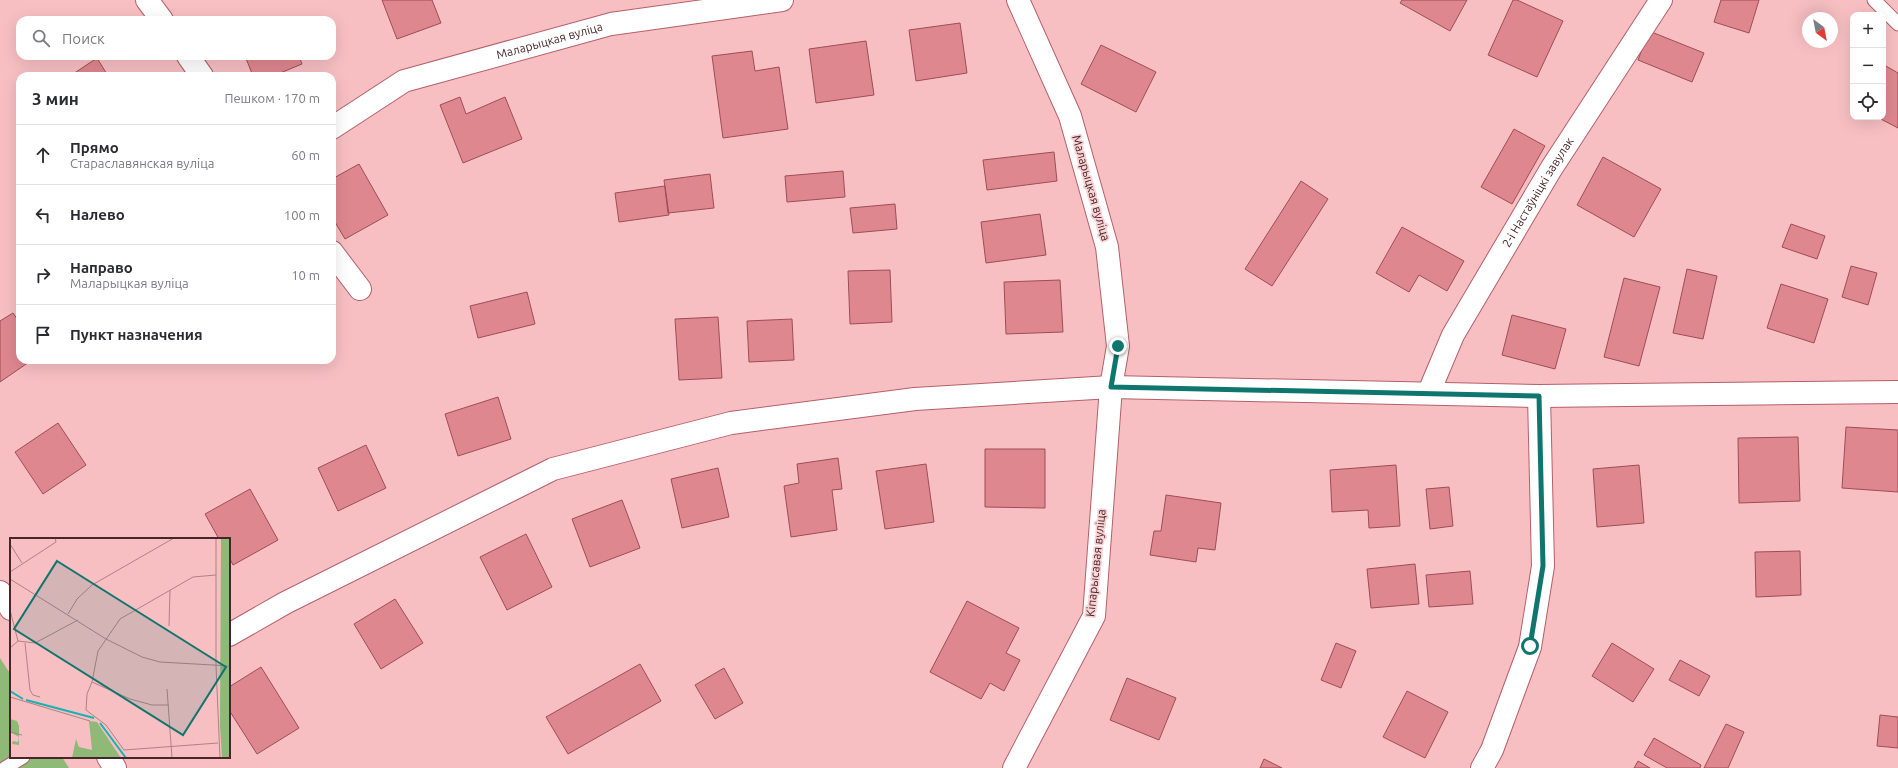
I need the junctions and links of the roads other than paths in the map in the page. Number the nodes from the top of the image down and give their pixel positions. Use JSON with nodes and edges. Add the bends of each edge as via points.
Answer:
{"nodes":[{"id":1,"x":147,"y":0,"type":"edge"},
{"id":2,"x":782,"y":0,"type":"edge"},
{"id":3,"x":1018,"y":0,"type":"edge"},
{"id":4,"x":1661,"y":0,"type":"edge"},
{"id":5,"x":1874,"y":0,"type":"edge"},
{"id":6,"x":159,"y":16,"type":"edge"},
{"id":7,"x":1898,"y":24,"type":"edge"},
{"id":8,"x":191,"y":60,"type":"edge"},
{"id":9,"x":199,"y":72,"type":"edge"},
{"id":10,"x":336,"y":125,"type":"edge"},
{"id":11,"x":336,"y":257,"type":"edge"},
{"id":12,"x":360,"y":289,"type":"dead end"},
{"id":13,"x":1111,"y":387,"type":"junction"},
{"id":14,"x":1428,"y":392,"type":"junction"},
{"id":15,"x":1898,"y":392,"type":"edge"},
{"id":16,"x":1539,"y":396,"type":"junction"},
{"id":17,"x":0,"y":592,"type":"edge"},
{"id":18,"x":10,"y":607,"type":"edge"},
{"id":19,"x":230,"y":634,"type":"edge"},
{"id":20,"x":21,"y":758,"type":"edge"},
{"id":21,"x":109,"y":758,"type":"edge"},
{"id":22,"x":5,"y":768,"type":"edge"},
{"id":23,"x":115,"y":768,"type":"edge"},
{"id":24,"x":1014,"y":768,"type":"edge"},
{"id":25,"x":1482,"y":768,"type":"edge"}],
"edges":[{"from":1,"to":6,"type":"street"},
{"from":2,"to":10,"type":"street","name":"Маларыцкая вуліца","via":[[611,24],[411,79]]},
{"from":3,"to":13,"type":"street","name":"Маларыцкая вуліца","via":[[1070,116],[1108,246],[1118,346]]},
{"from":4,"to":14,"type":"street","name":"2-і Настаўніцкі завулак","via":[[1551,169],[1453,335]]},
{"from":5,"to":7,"type":"lane"},
{"from":8,"to":9,"type":"street"},
{"from":11,"to":12,"type":"street"},
{"from":13,"to":14,"type":"street"},
{"from":13,"to":19,"type":"street","via":[[915,399],[732,423],[553,469],[285,603]]},
{"from":13,"to":24,"type":"street","name":"Кіпарысавая вуліца","via":[[1094,616]]},
{"from":14,"to":16,"type":"street"},
{"from":15,"to":16,"type":"street"},
{"from":16,"to":25,"type":"street","via":[[1543,566],[1530,646],[1492,750]]},
{"from":17,"to":18,"type":"street"},
{"from":20,"to":22,"type":"lane"},
{"from":21,"to":23,"type":"street"}]}
